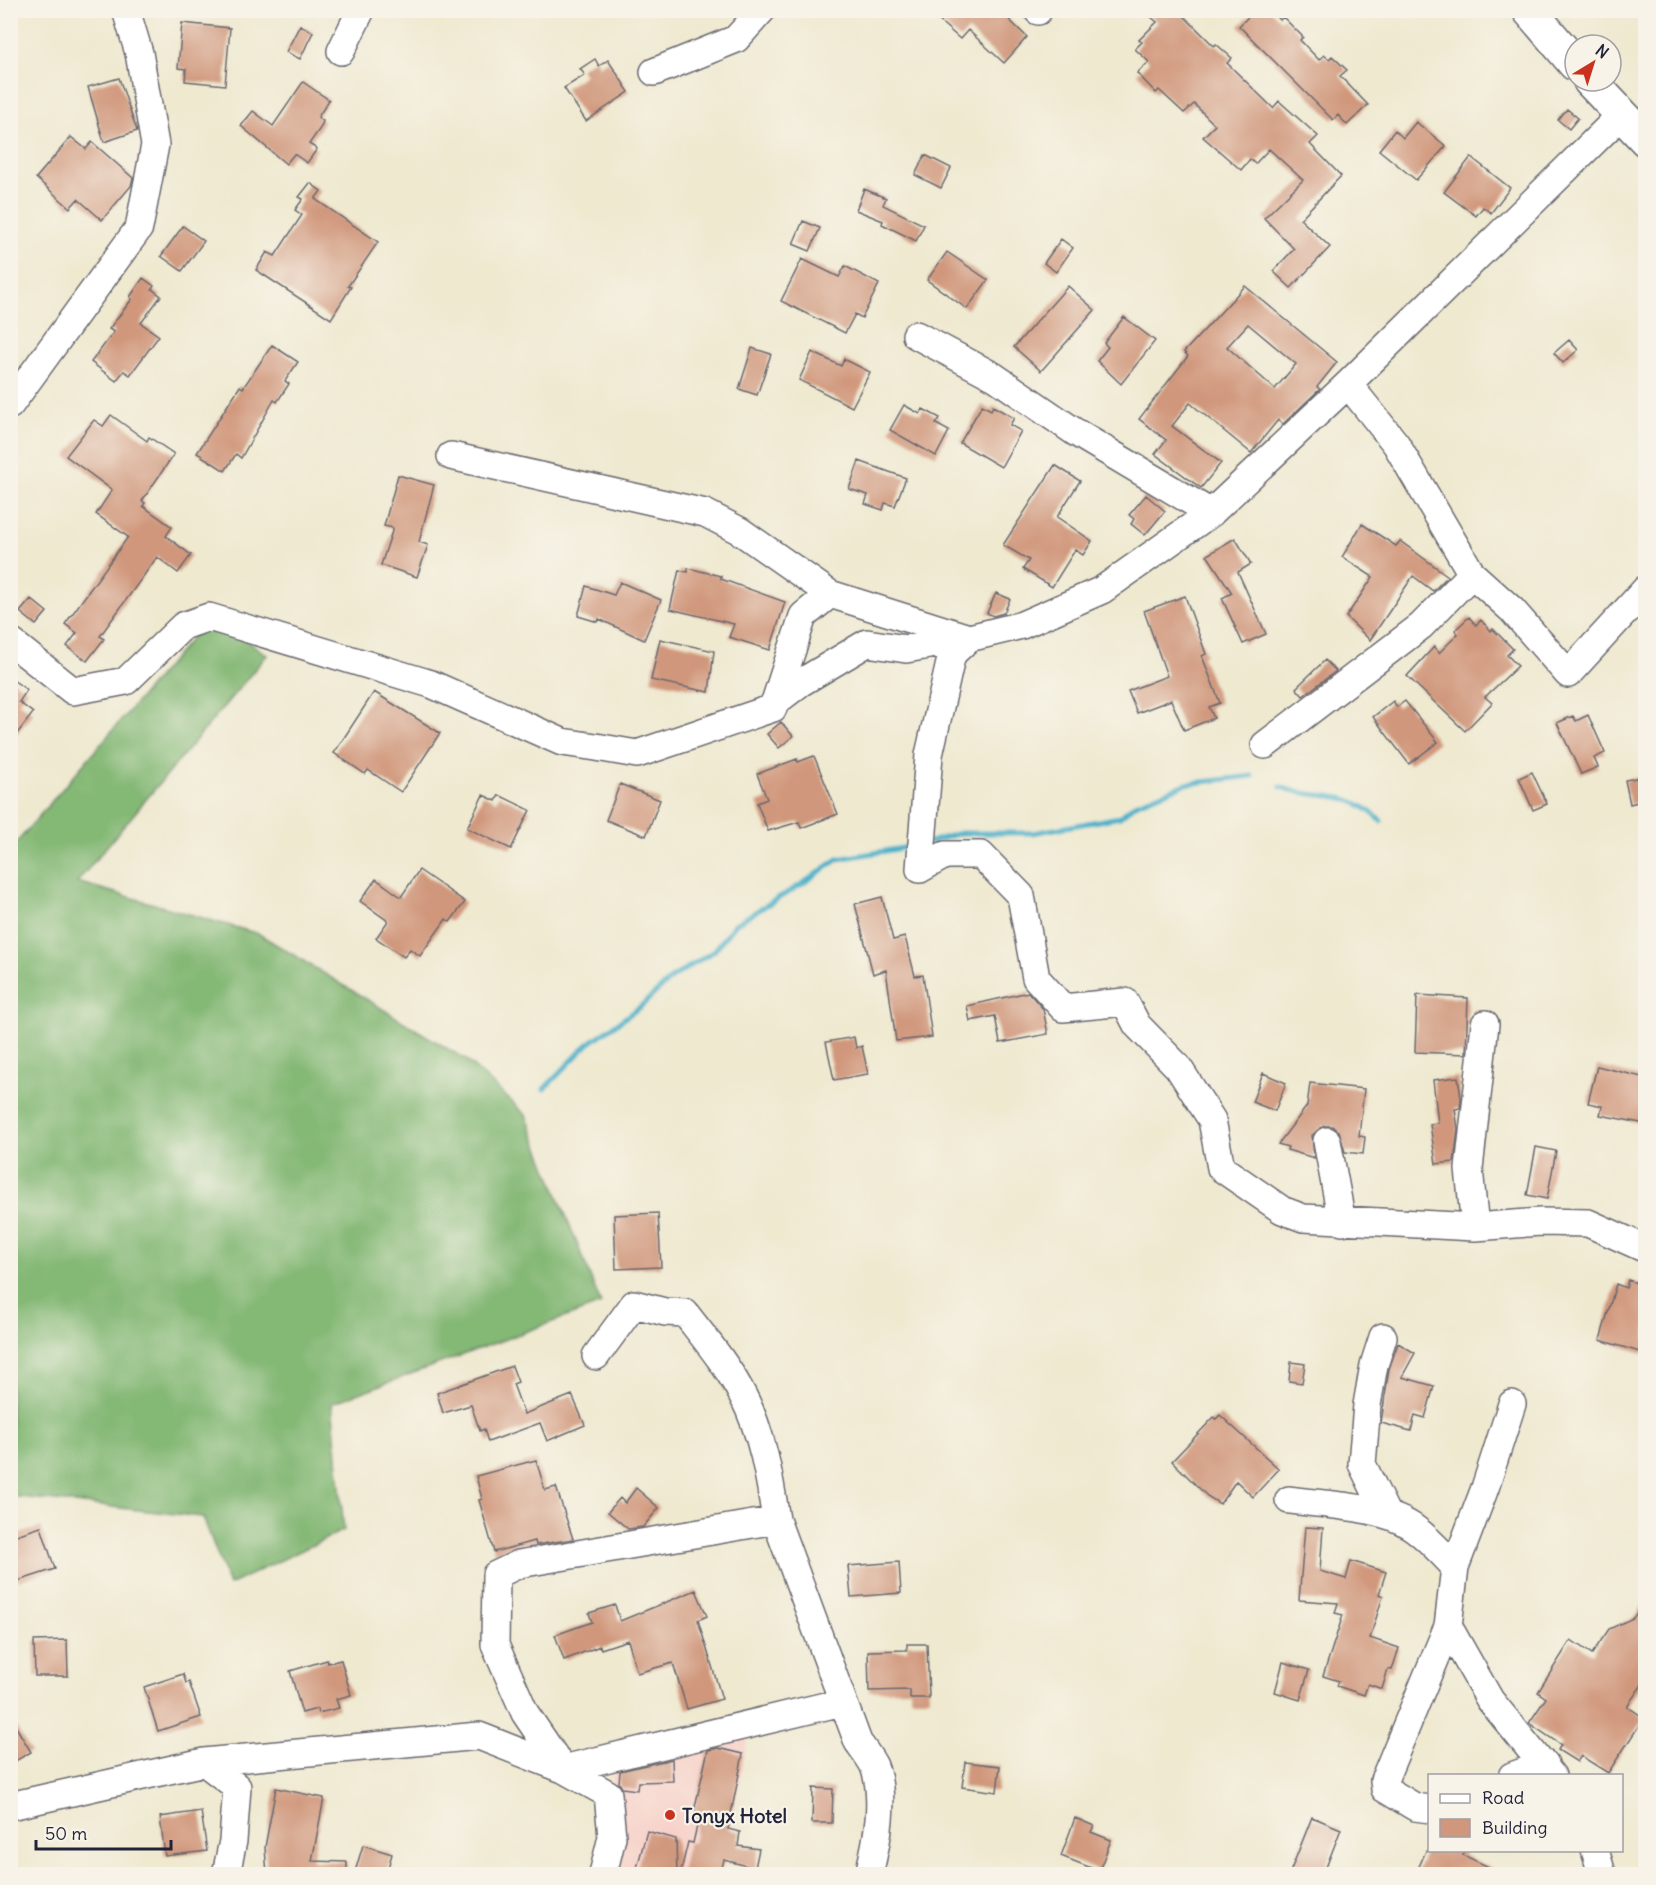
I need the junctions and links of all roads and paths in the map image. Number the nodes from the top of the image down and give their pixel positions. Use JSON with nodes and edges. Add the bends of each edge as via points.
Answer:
{"nodes":[{"id":1,"x":126,"y":10,"type":"edge"},
{"id":2,"x":361,"y":10,"type":"edge"},
{"id":3,"x":762,"y":10,"type":"edge"},
{"id":4,"x":1529,"y":10,"type":"edge"},
{"id":5,"x":1563,"y":50,"type":"edge"},
{"id":6,"x":341,"y":51,"type":"dead end"},
{"id":7,"x":654,"y":72,"type":"dead end"},
{"id":8,"x":1600,"y":93,"type":"edge"},
{"id":9,"x":1620,"y":116,"type":"junction"},
{"id":10,"x":1646,"y":140,"type":"edge"},
{"id":11,"x":916,"y":335,"type":"dead end"},
{"id":12,"x":1348,"y":384,"type":"junction"},
{"id":13,"x":10,"y":405,"type":"edge"},
{"id":14,"x":451,"y":456,"type":"dead end"},
{"id":15,"x":1210,"y":513,"type":"junction"},
{"id":16,"x":1472,"y":574,"type":"junction"},
{"id":17,"x":1646,"y":589,"type":"edge"},
{"id":18,"x":830,"y":594,"type":"junction"},
{"id":19,"x":969,"y":638,"type":"junction"},
{"id":20,"x":10,"y":641,"type":"edge"},
{"id":21,"x":774,"y":703,"type":"junction"},
{"id":22,"x":1265,"y":745,"type":"dead end"},
{"id":23,"x":1485,"y":1024,"type":"dead end"},
{"id":24,"x":1327,"y":1141,"type":"dead end"},
{"id":25,"x":1342,"y":1222,"type":"junction"},
{"id":26,"x":1475,"y":1227,"type":"junction"},
{"id":27,"x":1646,"y":1249,"type":"edge"},
{"id":28,"x":1383,"y":1337,"type":"dead end"},
{"id":29,"x":596,"y":1356,"type":"dead end"},
{"id":30,"x":1512,"y":1404,"type":"dead end"},
{"id":31,"x":1289,"y":1500,"type":"dead end"},
{"id":32,"x":1387,"y":1515,"type":"junction"},
{"id":33,"x":776,"y":1520,"type":"junction"},
{"id":34,"x":1455,"y":1567,"type":"junction"},
{"id":35,"x":1448,"y":1626,"type":"junction"},
{"id":36,"x":842,"y":1702,"type":"junction"},
{"id":37,"x":204,"y":1762,"type":"junction"},
{"id":38,"x":563,"y":1769,"type":"junction"},
{"id":39,"x":1549,"y":1770,"type":"edge"},
{"id":40,"x":1524,"y":1774,"type":"edge"},
{"id":41,"x":10,"y":1806,"type":"edge"},
{"id":42,"x":1428,"y":1809,"type":"edge"},
{"id":43,"x":1595,"y":1852,"type":"edge"},
{"id":44,"x":226,"y":1875,"type":"edge"},
{"id":45,"x":603,"y":1875,"type":"edge"},
{"id":46,"x":869,"y":1875,"type":"edge"},
{"id":47,"x":1602,"y":1875,"type":"edge"}],
"edges":[{"from":1,"to":13,"type":"street","via":[[139,53],[155,145],[139,228]]},
{"from":2,"to":6,"type":"street"},
{"from":3,"to":7,"type":"street","via":[[736,39]]},
{"from":4,"to":5,"type":"main road"},
{"from":8,"to":9,"type":"main road"},
{"from":9,"to":10,"type":"main road"},
{"from":9,"to":12,"type":"street"},
{"from":11,"to":15,"type":"street","via":[[995,377],[1075,432]]},
{"from":12,"to":15,"type":"street"},
{"from":12,"to":16,"type":"street","via":[[1396,444]]},
{"from":14,"to":18,"type":"street","via":[[705,513],[740,531]]},
{"from":15,"to":19,"type":"street","via":[[1102,590],[1023,625]]},
{"from":16,"to":17,"type":"street","via":[[1512,610],[1568,674]]},
{"from":16,"to":22,"type":"street","via":[[1421,626]]},
{"from":18,"to":19,"type":"street"},
{"from":18,"to":21,"type":"street","via":[[803,616]]},
{"from":19,"to":21,"type":"street","via":[[906,649],[867,643]]},
{"from":19,"to":25,"type":"street","via":[[952,654],[929,755],[920,869],[945,855],[981,855],[1021,896],[1036,978],[1063,1008],[1125,1002],[1137,1025],[1178,1067],[1212,1120],[1221,1168],[1282,1210],[1303,1218]]},
{"from":20,"to":21,"type":"street","via":[[73,691],[126,681],[183,626],[209,617],[431,684],[562,742],[637,753],[773,708]]},
{"from":23,"to":26,"type":"street","via":[[1469,1169]]},
{"from":24,"to":25,"type":"street"},
{"from":25,"to":26,"type":"street"},
{"from":26,"to":27,"type":"street","via":[[1588,1223]]},
{"from":28,"to":32,"type":"street","via":[[1369,1395],[1362,1464]]},
{"from":29,"to":33,"type":"street","via":[[634,1304],[685,1313],[744,1397],[769,1470]]},
{"from":30,"to":34,"type":"street"},
{"from":31,"to":32,"type":"street"},
{"from":32,"to":34,"type":"street","via":[[1410,1526]]},
{"from":33,"to":36,"type":"street"},
{"from":33,"to":38,"type":"street","via":[[519,1564],[496,1575],[495,1645],[525,1713]]},
{"from":34,"to":35,"type":"street"},
{"from":35,"to":39,"type":"street","via":[[1490,1700]]},
{"from":35,"to":42,"type":"street","via":[[1384,1780],[1385,1789],[1415,1807]]},
{"from":36,"to":38,"type":"street"},
{"from":36,"to":46,"type":"street","via":[[858,1742],[874,1766],[879,1797],[876,1847]]},
{"from":37,"to":38,"type":"street","via":[[479,1736]]},
{"from":37,"to":41,"type":"street"},
{"from":37,"to":44,"type":"street","via":[[237,1787]]},
{"from":38,"to":45,"type":"street","via":[[608,1794],[612,1837]]},
{"from":39,"to":40,"type":"street"},
{"from":43,"to":47,"type":"street"}]}
